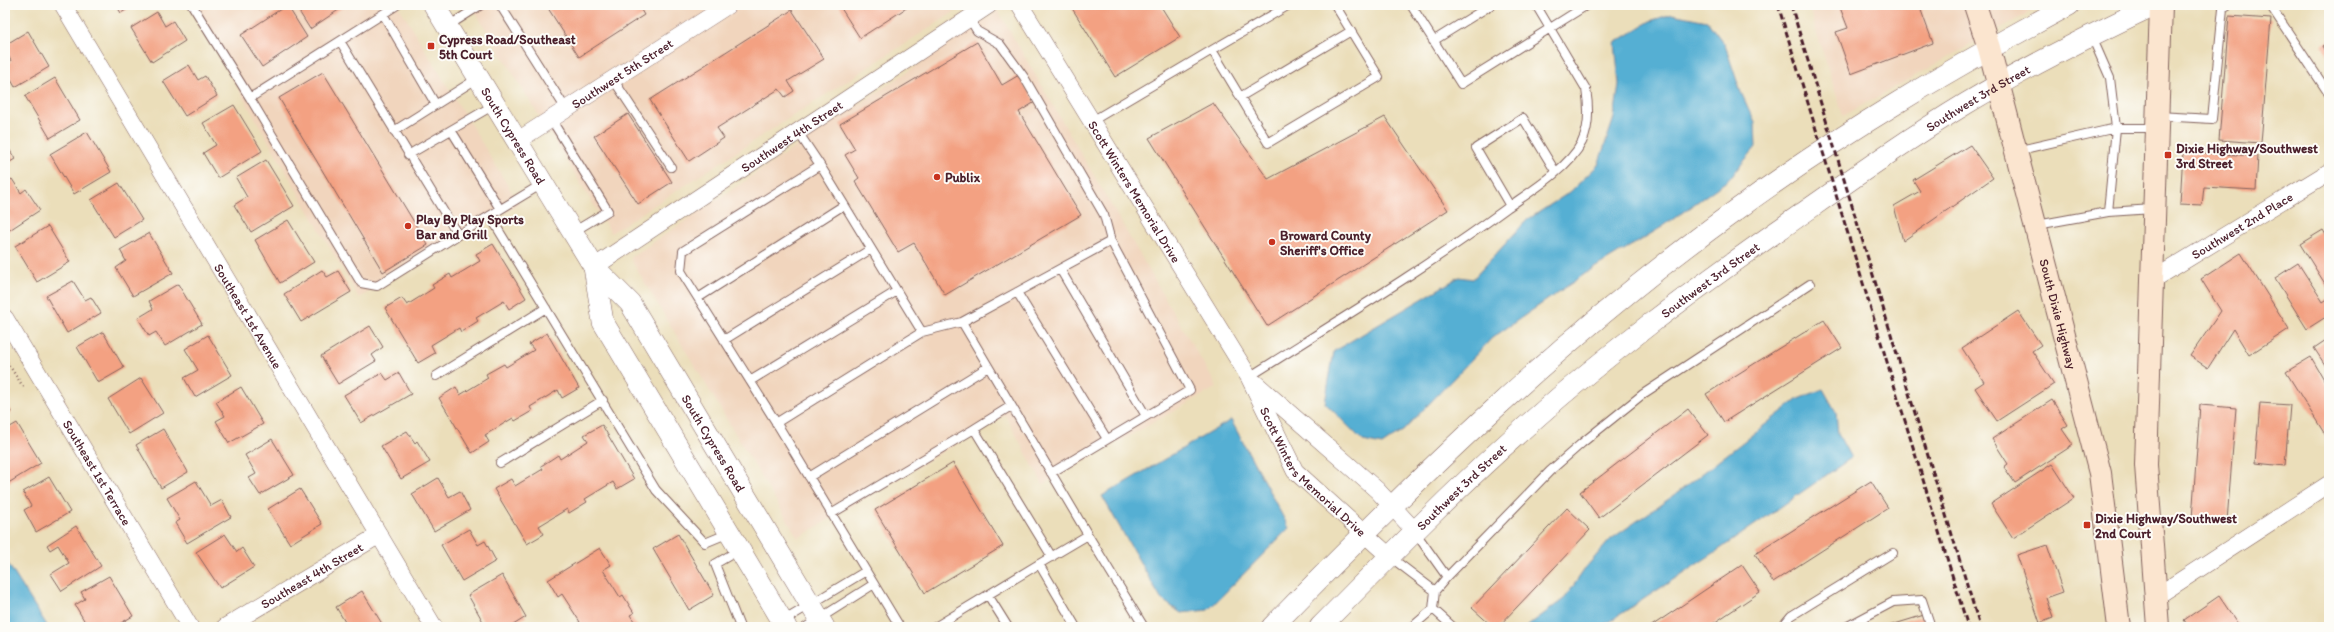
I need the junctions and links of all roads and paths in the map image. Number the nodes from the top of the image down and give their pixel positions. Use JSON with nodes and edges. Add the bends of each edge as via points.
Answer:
{"nodes":[{"id":1,"x":63,"y":5,"type":"edge"},
{"id":2,"x":192,"y":5,"type":"edge"},
{"id":3,"x":397,"y":5,"type":"edge"},
{"id":4,"x":434,"y":5,"type":"edge"},
{"id":5,"x":481,"y":5,"type":"edge"},
{"id":6,"x":500,"y":5,"type":"edge"},
{"id":7,"x":728,"y":5,"type":"edge"},
{"id":8,"x":989,"y":5,"type":"edge"},
{"id":9,"x":1020,"y":5,"type":"edge"},
{"id":10,"x":1289,"y":5,"type":"edge"},
{"id":11,"x":1335,"y":5,"type":"edge"},
{"id":12,"x":1411,"y":5,"type":"edge"},
{"id":13,"x":1490,"y":5,"type":"edge"},
{"id":14,"x":1536,"y":5,"type":"edge"},
{"id":15,"x":1587,"y":5,"type":"edge"},
{"id":16,"x":1975,"y":5,"type":"edge"},
{"id":17,"x":2070,"y":5,"type":"edge"},
{"id":18,"x":2154,"y":5,"type":"edge"},
{"id":19,"x":2161,"y":5,"type":"edge"},
{"id":20,"x":2228,"y":5,"type":"edge"},
{"id":21,"x":2270,"y":5,"type":"edge"},
{"id":22,"x":383,"y":14,"type":"junction"},
{"id":23,"x":969,"y":18,"type":"junction"},
{"id":24,"x":447,"y":26,"type":"junction"},
{"id":25,"x":1550,"y":28,"type":"junction"},
{"id":26,"x":1351,"y":31,"type":"junction"},
{"id":27,"x":2091,"y":36,"type":"junction"},
{"id":28,"x":1433,"y":41,"type":"junction"},
{"id":29,"x":340,"y":42,"type":"junction"},
{"id":30,"x":1989,"y":48,"type":"junction"},
{"id":31,"x":1212,"y":50,"type":"junction"},
{"id":32,"x":479,"y":78,"type":"junction"},
{"id":33,"x":613,"y":79,"type":"junction"},
{"id":34,"x":1998,"y":85,"type":"junction"},
{"id":35,"x":2329,"y":94,"type":"edge"},
{"id":36,"x":1240,"y":97,"type":"junction"},
{"id":37,"x":250,"y":98,"type":"junction"},
{"id":38,"x":495,"y":104,"type":"junction"},
{"id":39,"x":436,"y":105,"type":"junction"},
{"id":40,"x":566,"y":109,"type":"junction"},
{"id":41,"x":551,"y":119,"type":"junction"},
{"id":42,"x":1092,"y":122,"type":"junction"},
{"id":43,"x":2157,"y":122,"type":"junction"},
{"id":44,"x":2116,"y":128,"type":"junction"},
{"id":45,"x":452,"y":130,"type":"junction"},
{"id":46,"x":394,"y":131,"type":"junction"},
{"id":47,"x":798,"y":132,"type":"junction"},
{"id":48,"x":517,"y":141,"type":"junction"},
{"id":49,"x":2016,"y":151,"type":"junction"},
{"id":50,"x":408,"y":155,"type":"junction"},
{"id":51,"x":820,"y":165,"type":"junction"},
{"id":52,"x":671,"y":167,"type":"dead end"},
{"id":53,"x":1555,"y":172,"type":"junction"},
{"id":54,"x":2329,"y":172,"type":"edge"},
{"id":55,"x":543,"y":183,"type":"junction"},
{"id":56,"x":844,"y":205,"type":"junction"},
{"id":57,"x":1510,"y":206,"type":"junction"},
{"id":58,"x":500,"y":209,"type":"junction"},
{"id":59,"x":2154,"y":209,"type":"junction"},
{"id":60,"x":2108,"y":212,"type":"junction"},
{"id":61,"x":490,"y":216,"type":"junction"},
{"id":62,"x":2035,"y":226,"type":"junction"},
{"id":63,"x":573,"y":232,"type":"junction"},
{"id":64,"x":458,"y":235,"type":"junction"},
{"id":65,"x":1111,"y":242,"type":"junction"},
{"id":66,"x":871,"y":249,"type":"junction"},
{"id":67,"x":594,"y":266,"type":"junction"},
{"id":68,"x":1060,"y":269,"type":"junction"},
{"id":69,"x":2154,"y":279,"type":"junction"},
{"id":70,"x":1810,"y":284,"type":"dead end"},
{"id":71,"x":897,"y":291,"type":"junction"},
{"id":72,"x":1017,"y":292,"type":"junction"},
{"id":73,"x":698,"y":298,"type":"junction"},
{"id":74,"x":546,"y":308,"type":"junction"},
{"id":75,"x":5,"y":318,"type":"edge"},
{"id":76,"x":962,"y":322,"type":"junction"},
{"id":77,"x":922,"y":332,"type":"junction"},
{"id":78,"x":724,"y":340,"type":"junction"},
{"id":79,"x":988,"y":367,"type":"junction"},
{"id":80,"x":436,"y":376,"type":"dead end"},
{"id":81,"x":1249,"y":377,"type":"junction"},
{"id":82,"x":750,"y":381,"type":"junction"},
{"id":83,"x":603,"y":400,"type":"junction"},
{"id":84,"x":1011,"y":406,"type":"junction"},
{"id":85,"x":1146,"y":416,"type":"junction"},
{"id":86,"x":776,"y":422,"type":"junction"},
{"id":87,"x":974,"y":429,"type":"junction"},
{"id":88,"x":1107,"y":439,"type":"junction"},
{"id":89,"x":500,"y":463,"type":"dead end"},
{"id":90,"x":1051,"y":473,"type":"junction"},
{"id":91,"x":809,"y":477,"type":"junction"},
{"id":92,"x":2329,"y":484,"type":"edge"},
{"id":93,"x":1392,"y":506,"type":"junction"},
{"id":94,"x":831,"y":514,"type":"junction"},
{"id":95,"x":1414,"y":530,"type":"junction"},
{"id":96,"x":1364,"y":533,"type":"junction"},
{"id":97,"x":378,"y":535,"type":"junction"},
{"id":98,"x":1088,"y":535,"type":"junction"},
{"id":99,"x":735,"y":541,"type":"junction"},
{"id":100,"x":1893,"y":553,"type":"dead end"},
{"id":101,"x":1389,"y":556,"type":"junction"},
{"id":102,"x":1052,"y":557,"type":"junction"},
{"id":103,"x":1039,"y":564,"type":"junction"},
{"id":104,"x":866,"y":571,"type":"junction"},
{"id":105,"x":1447,"y":577,"type":"junction"},
{"id":106,"x":874,"y":584,"type":"junction"},
{"id":107,"x":1435,"y":591,"type":"junction"},
{"id":108,"x":988,"y":595,"type":"junction"},
{"id":109,"x":2154,"y":598,"type":"junction"},
{"id":110,"x":1433,"y":609,"type":"junction"},
{"id":111,"x":815,"y":619,"type":"edge"},
{"id":112,"x":785,"y":624,"type":"edge"},
{"id":113,"x":190,"y":627,"type":"edge"},
{"id":114,"x":225,"y":627,"type":"edge"},
{"id":115,"x":434,"y":627,"type":"edge"},
{"id":116,"x":740,"y":627,"type":"edge"},
{"id":117,"x":900,"y":627,"type":"edge"},
{"id":118,"x":935,"y":627,"type":"edge"},
{"id":119,"x":1008,"y":627,"type":"edge"},
{"id":120,"x":1076,"y":627,"type":"edge"},
{"id":121,"x":1144,"y":627,"type":"edge"},
{"id":122,"x":1272,"y":627,"type":"edge"},
{"id":123,"x":1320,"y":627,"type":"edge"},
{"id":124,"x":1412,"y":627,"type":"edge"},
{"id":125,"x":1453,"y":627,"type":"edge"},
{"id":126,"x":1782,"y":627,"type":"edge"},
{"id":127,"x":1846,"y":627,"type":"edge"},
{"id":128,"x":1931,"y":627,"type":"edge"},
{"id":129,"x":2119,"y":627,"type":"edge"},
{"id":130,"x":2158,"y":627,"type":"edge"}],
"edges":[{"from":1,"to":97,"type":"street","name":"Southeast 1st Avenue"},
{"from":2,"to":37,"type":"lane"},
{"from":3,"to":22,"type":"lane"},
{"from":4,"to":24,"type":"street","name":"South Cypress Road"},
{"from":5,"to":24,"type":"lane"},
{"from":6,"to":40,"type":"lane"},
{"from":7,"to":33,"type":"street","name":"Southwest 5th Street"},
{"from":8,"to":23,"type":"street","name":"Southwest 4th Street"},
{"from":9,"to":42,"type":"street","name":"Scott Winters Memorial Drive"},
{"from":10,"to":31,"type":"lane"},
{"from":11,"to":26,"type":"lane"},
{"from":12,"to":28,"type":"lane"},
{"from":13,"to":28,"type":"lane"},
{"from":14,"to":25,"type":"lane"},
{"from":15,"to":25,"type":"lane"},
{"from":16,"to":30,"type":"main road","name":"South Dixie Highway"},
{"from":17,"to":30,"type":"street"},
{"from":18,"to":27,"type":"street","name":"Southwest 3rd Street"},
{"from":19,"to":43,"type":"main road"},
{"from":20,"to":43,"type":"lane","via":[[2223,8],[2212,119]]},
{"from":21,"to":35,"type":"lane"},
{"from":22,"to":29,"type":"lane"},
{"from":22,"to":39,"type":"lane"},
{"from":23,"to":47,"type":"street","name":"Southwest 4th Street"},
{"from":23,"to":65,"type":"lane","via":[[977,31],[1000,44],[1024,76],[1104,215]]},
{"from":24,"to":32,"type":"street","name":"South Cypress Road"},
{"from":25,"to":28,"type":"lane","via":[[1461,84]]},
{"from":25,"to":53,"type":"lane","via":[[1586,89],[1589,105],[1588,123],[1582,142],[1570,159]]},
{"from":26,"to":36,"type":"lane"},
{"from":26,"to":36,"type":"lane","via":[[1379,77],[1295,128],[1268,143]]},
{"from":27,"to":34,"type":"street","name":"Southwest 3rd Street"},
{"from":27,"to":44,"type":"lane","via":[[2110,78]]},
{"from":29,"to":37,"type":"lane"},
{"from":29,"to":46,"type":"lane"},
{"from":30,"to":34,"type":"main road","name":"South Dixie Highway"},
{"from":30,"to":93,"type":"street","via":[[1916,90],[1785,175],[1682,250],[1524,381]]},
{"from":31,"to":36,"type":"lane"},
{"from":31,"to":42,"type":"lane"},
{"from":32,"to":38,"type":"street","name":"South Cypress Road"},
{"from":32,"to":39,"type":"lane"},
{"from":33,"to":40,"type":"street","name":"Southwest 5th Street"},
{"from":33,"to":52,"type":"lane"},
{"from":34,"to":49,"type":"main road","name":"South Dixie Highway"},
{"from":34,"to":95,"type":"street","name":"Southwest 3rd Street","via":[[1880,159],[1661,315],[1530,422]]},
{"from":37,"to":64,"type":"lane","via":[[362,283],[377,286]]},
{"from":38,"to":45,"type":"lane"},
{"from":38,"to":48,"type":"street","name":"South Cypress Road"},
{"from":39,"to":46,"type":"lane"},
{"from":40,"to":41,"type":"street","name":"Southwest 5th Street"},
{"from":41,"to":48,"type":"street","name":"Southwest 5th Street"},
{"from":41,"to":63,"type":"lane","via":[[608,211]]},
{"from":42,"to":81,"type":"street","name":"Scott Winters Memorial Drive"},
{"from":43,"to":44,"type":"lane"},
{"from":43,"to":59,"type":"main road"},
{"from":44,"to":49,"type":"lane"},
{"from":44,"to":60,"type":"lane"},
{"from":45,"to":50,"type":"lane"},
{"from":45,"to":58,"type":"lane"},
{"from":46,"to":50,"type":"lane"},
{"from":47,"to":51,"type":"lane"},
{"from":47,"to":67,"type":"street","name":"Southwest 4th Street"},
{"from":48,"to":55,"type":"street","name":"South Cypress Road"},
{"from":49,"to":62,"type":"main road","name":"South Dixie Highway"},
{"from":50,"to":64,"type":"lane"},
{"from":51,"to":56,"type":"lane"},
{"from":51,"to":73,"type":"lane","via":[[683,251],[681,271]]},
{"from":53,"to":57,"type":"lane"},
{"from":53,"to":57,"type":"lane","via":[[1523,118],[1476,148]]},
{"from":54,"to":69,"type":"street","name":"Southwest 2nd Place"},
{"from":55,"to":58,"type":"lane"},
{"from":55,"to":63,"type":"street","name":"South Cypress Road"},
{"from":56,"to":66,"type":"lane"},
{"from":56,"to":73,"type":"lane"},
{"from":57,"to":81,"type":"lane","via":[[1444,254]]},
{"from":58,"to":61,"type":"lane"},
{"from":59,"to":60,"type":"lane"},
{"from":59,"to":69,"type":"main road"},
{"from":60,"to":62,"type":"lane"},
{"from":61,"to":64,"type":"lane"},
{"from":61,"to":74,"type":"lane"},
{"from":62,"to":129,"type":"main road","name":"South Dixie Highway","via":[[2100,473]]},
{"from":63,"to":67,"type":"street","name":"South Cypress Road"},
{"from":65,"to":68,"type":"lane"},
{"from":65,"to":85,"type":"lane","via":[[1190,390]]},
{"from":66,"to":71,"type":"lane"},
{"from":66,"to":78,"type":"lane"},
{"from":67,"to":99,"type":"street","name":"South Cypress Road","via":[[604,322]]},
{"from":67,"to":111,"type":"street","name":"South Cypress Road","via":[[630,303]]},
{"from":68,"to":72,"type":"lane"},
{"from":68,"to":85,"type":"lane"},
{"from":69,"to":109,"type":"main road","via":[[2146,466]]},
{"from":70,"to":105,"type":"lane","via":[[1643,394],[1582,443],[1550,471]]},
{"from":71,"to":77,"type":"lane"},
{"from":71,"to":82,"type":"lane"},
{"from":72,"to":76,"type":"lane"},
{"from":72,"to":88,"type":"lane"},
{"from":73,"to":78,"type":"lane"},
{"from":74,"to":80,"type":"lane"},
{"from":74,"to":83,"type":"lane"},
{"from":75,"to":113,"type":"street","name":"Southeast 1st Terrace"},
{"from":76,"to":77,"type":"lane"},
{"from":76,"to":79,"type":"lane"},
{"from":77,"to":86,"type":"lane"},
{"from":78,"to":82,"type":"lane"},
{"from":79,"to":84,"type":"lane"},
{"from":79,"to":91,"type":"lane"},
{"from":81,"to":93,"type":"street","name":"Scott Winters Memorial Drive"},
{"from":81,"to":96,"type":"street","name":"Scott Winters Memorial Drive","via":[[1295,471]]},
{"from":82,"to":86,"type":"lane"},
{"from":83,"to":89,"type":"lane"},
{"from":83,"to":99,"type":"lane","via":[[656,490],[705,543]]},
{"from":84,"to":87,"type":"lane"},
{"from":84,"to":90,"type":"lane"},
{"from":85,"to":88,"type":"lane"},
{"from":86,"to":91,"type":"lane"},
{"from":87,"to":94,"type":"lane"},
{"from":87,"to":102,"type":"lane"},
{"from":88,"to":90,"type":"lane"},
{"from":90,"to":98,"type":"lane"},
{"from":91,"to":94,"type":"lane"},
{"from":92,"to":109,"type":"street"},
{"from":93,"to":95,"type":"street","name":"Scott Winters Memorial Drive"},
{"from":93,"to":96,"type":"street"},
{"from":94,"to":104,"type":"lane"},
{"from":95,"to":101,"type":"street","name":"Southwest 3rd Street"},
{"from":95,"to":105,"type":"lane"},
{"from":96,"to":101,"type":"street","name":"Scott Winters Memorial Drive"},
{"from":96,"to":122,"type":"street"},
{"from":97,"to":114,"type":"street","name":"Southeast 4th Street"},
{"from":97,"to":115,"type":"street","name":"Southeast 1st Avenue"},
{"from":98,"to":102,"type":"lane"},
{"from":98,"to":121,"type":"lane"},
{"from":99,"to":112,"type":"street","name":"South Cypress Road"},
{"from":99,"to":116,"type":"lane","via":[[715,564]]},
{"from":100,"to":126,"type":"lane","via":[[1792,616]]},
{"from":101,"to":107,"type":"lane"},
{"from":101,"to":123,"type":"street","name":"Southwest 3rd Street"},
{"from":102,"to":103,"type":"lane"},
{"from":103,"to":108,"type":"lane"},
{"from":103,"to":120,"type":"lane"},
{"from":104,"to":106,"type":"lane"},
{"from":104,"to":111,"type":"lane"},
{"from":105,"to":107,"type":"lane"},
{"from":106,"to":111,"type":"lane"},
{"from":106,"to":117,"type":"lane"},
{"from":107,"to":110,"type":"lane"},
{"from":108,"to":118,"type":"lane"},
{"from":108,"to":119,"type":"lane"},
{"from":109,"to":130,"type":"main road"},
{"from":110,"to":124,"type":"lane"},
{"from":110,"to":125,"type":"lane"},
{"from":111,"to":112,"type":"lane"},
{"from":127,"to":128,"type":"lane","via":[[1893,602],[1922,600]]}]}
